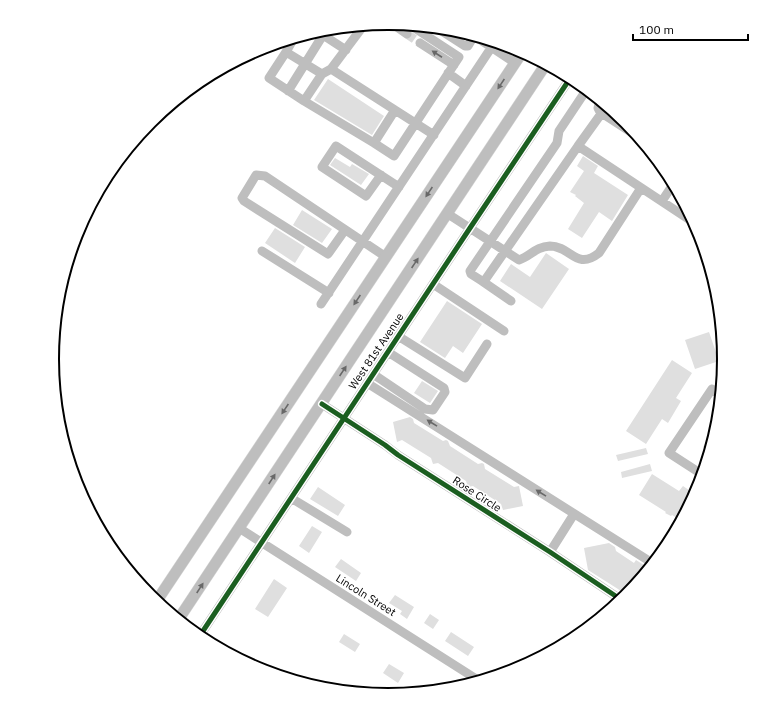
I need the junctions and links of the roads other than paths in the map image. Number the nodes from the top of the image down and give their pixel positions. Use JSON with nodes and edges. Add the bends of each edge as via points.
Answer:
{"nodes":[{"id":1,"x":402,"y":31,"type":"edge"},
{"id":2,"x":359,"y":32,"type":"edge"},
{"id":3,"x":421,"y":32,"type":"tunnel mouth"},
{"id":4,"x":407,"y":34,"type":"tunnel mouth"},
{"id":5,"x":448,"y":35,"type":"edge"},
{"id":6,"x":324,"y":36,"type":"edge"},
{"id":7,"x":318,"y":37,"type":"edge"},
{"id":8,"x":471,"y":40,"type":"edge"},
{"id":9,"x":420,"y":43,"type":"tunnel mouth"},
{"id":10,"x":290,"y":45,"type":"edge"},
{"id":11,"x":493,"y":47,"type":"edge"},
{"id":12,"x":498,"y":49,"type":"edge"},
{"id":13,"x":346,"y":50,"type":"junction"},
{"id":14,"x":286,"y":52,"type":"junction"},
{"id":15,"x":519,"y":57,"type":"edge"},
{"id":16,"x":515,"y":63,"type":"junction"},
{"id":17,"x":305,"y":64,"type":"junction"},
{"id":18,"x":454,"y":65,"type":"junction"},
{"id":19,"x":331,"y":69,"type":"junction"},
{"id":20,"x":543,"y":69,"type":"edge"},
{"id":21,"x":448,"y":73,"type":"junction"},
{"id":22,"x":322,"y":74,"type":"junction"},
{"id":23,"x":567,"y":83,"type":"edge"},
{"id":24,"x":466,"y":86,"type":"junction"},
{"id":25,"x":288,"y":91,"type":"junction"},
{"id":26,"x":584,"y":94,"type":"edge"},
{"id":27,"x":304,"y":102,"type":"junction"},
{"id":28,"x":599,"y":106,"type":"edge"},
{"id":29,"x":395,"y":110,"type":"junction"},
{"id":30,"x":600,"y":112,"type":"junction"},
{"id":31,"x":415,"y":123,"type":"junction"},
{"id":32,"x":617,"y":123,"type":"edge"},
{"id":33,"x":434,"y":135,"type":"junction"},
{"id":34,"x":374,"y":142,"type":"junction"},
{"id":35,"x":578,"y":146,"type":"junction"},
{"id":36,"x":381,"y":175,"type":"junction"},
{"id":37,"x":399,"y":187,"type":"junction"},
{"id":38,"x":642,"y":188,"type":"junction"},
{"id":39,"x":670,"y":189,"type":"edge"},
{"id":40,"x":662,"y":202,"type":"junction"},
{"id":41,"x":682,"y":211,"type":"edge"},
{"id":42,"x":448,"y":214,"type":"junction"},
{"id":43,"x":680,"y":214,"type":"junction"},
{"id":44,"x":686,"y":218,"type":"edge"},
{"id":45,"x":470,"y":228,"type":"junction"},
{"id":46,"x":345,"y":230,"type":"junction"},
{"id":47,"x":490,"y":241,"type":"junction"},
{"id":48,"x":363,"y":242,"type":"junction"},
{"id":49,"x":262,"y":251,"type":"dead end"},
{"id":50,"x":505,"y":251,"type":"junction"},
{"id":51,"x":386,"y":257,"type":"junction"},
{"id":52,"x":482,"y":281,"type":"junction"},
{"id":53,"x":433,"y":284,"type":"junction"},
{"id":54,"x":328,"y":293,"type":"junction"},
{"id":55,"x":511,"y":301,"type":"dead end"},
{"id":56,"x":321,"y":304,"type":"dead end"},
{"id":57,"x":504,"y":331,"type":"dead end"},
{"id":58,"x":398,"y":336,"type":"junction"},
{"id":59,"x":487,"y":344,"type":"dead end"},
{"id":60,"x":388,"y":352,"type":"junction"},
{"id":61,"x":373,"y":374,"type":"junction"},
{"id":62,"x":367,"y":383,"type":"junction"},
{"id":63,"x":716,"y":391,"type":"edge"},
{"id":64,"x":322,"y":404,"type":"junction"},
{"id":65,"x":344,"y":418,"type":"junction"},
{"id":66,"x":698,"y":472,"type":"edge"},
{"id":67,"x":291,"y":498,"type":"junction"},
{"id":68,"x":574,"y":514,"type":"junction"},
{"id":69,"x":239,"y":528,"type":"junction"},
{"id":70,"x":347,"y":532,"type":"dead end"},
{"id":71,"x":262,"y":543,"type":"junction"},
{"id":72,"x":550,"y":552,"type":"junction"},
{"id":73,"x":649,"y":561,"type":"edge"},
{"id":74,"x":160,"y":596,"type":"edge"},
{"id":75,"x":616,"y":597,"type":"edge"},
{"id":76,"x":181,"y":615,"type":"edge"},
{"id":77,"x":203,"y":631,"type":"edge"},
{"id":78,"x":471,"y":679,"type":"edge"}],
"edges":[{"from":1,"to":4,"type":"street"},
{"from":2,"to":13,"type":"street"},
{"from":3,"to":18,"type":"street","via":[[459,57]]},
{"from":5,"to":8,"type":"street","via":[[465,46]]},
{"from":6,"to":13,"type":"street"},
{"from":7,"to":17,"type":"street"},
{"from":18,"to":9,"type":"street","one_way":true},
{"from":10,"to":14,"type":"street"},
{"from":11,"to":24,"type":"street"},
{"from":12,"to":16,"type":"street"},
{"from":13,"to":19,"type":"street"},
{"from":14,"to":17,"type":"street"},
{"from":14,"to":25,"type":"street","via":[[269,78]]},
{"from":15,"to":16,"type":"main road"},
{"from":16,"to":51,"type":"main road","one_way":true},
{"from":17,"to":22,"type":"street"},
{"from":17,"to":25,"type":"street"},
{"from":18,"to":21,"type":"street"},
{"from":19,"to":22,"type":"street"},
{"from":19,"to":29,"type":"street"},
{"from":20,"to":42,"type":"main road","name":"West 81st Avenue"},
{"from":21,"to":24,"type":"street"},
{"from":21,"to":31,"type":"street"},
{"from":22,"to":27,"type":"street"},
{"from":23,"to":45,"type":"street","name":"West 81st Avenue"},
{"from":24,"to":33,"type":"street"},
{"from":25,"to":27,"type":"street"},
{"from":26,"to":47,"type":"street","via":[[559,131],[557,143]]},
{"from":27,"to":34,"type":"street"},
{"from":28,"to":30,"type":"street"},
{"from":29,"to":31,"type":"street"},
{"from":29,"to":34,"type":"street"},
{"from":30,"to":32,"type":"street"},
{"from":30,"to":35,"type":"street"},
{"from":31,"to":33,"type":"street"},
{"from":31,"to":34,"type":"street","via":[[394,156]]},
{"from":33,"to":37,"type":"street"},
{"from":35,"to":38,"type":"street"},
{"from":35,"to":50,"type":"street"},
{"from":36,"to":36,"type":"street","via":[[336,146],[322,167],[366,196]]},
{"from":36,"to":37,"type":"street"},
{"from":37,"to":48,"type":"street"},
{"from":38,"to":40,"type":"street"},
{"from":38,"to":50,"type":"street","via":[[593,257],[578,260],[559,247],[552,246],[536,249],[519,260]]},
{"from":39,"to":40,"type":"street"},
{"from":40,"to":43,"type":"street"},
{"from":41,"to":43,"type":"street"},
{"from":42,"to":45,"type":"street"},
{"from":64,"to":42,"type":"main road","name":"West 81st Avenue","one_way":true},
{"from":43,"to":44,"type":"street"},
{"from":45,"to":47,"type":"street"},
{"from":45,"to":53,"type":"street","name":"West 81st Avenue"},
{"from":46,"to":46,"type":"street","via":[[328,254],[242,198],[256,175],[261,175]]},
{"from":46,"to":48,"type":"street"},
{"from":47,"to":50,"type":"street"},
{"from":47,"to":52,"type":"street","via":[[470,271]]},
{"from":48,"to":51,"type":"street"},
{"from":48,"to":54,"type":"street"},
{"from":49,"to":54,"type":"street"},
{"from":50,"to":52,"type":"street"},
{"from":51,"to":74,"type":"main road","one_way":true},
{"from":52,"to":55,"type":"street"},
{"from":53,"to":57,"type":"street"},
{"from":53,"to":58,"type":"street","name":"West 81st Avenue"},
{"from":54,"to":56,"type":"street"},
{"from":58,"to":59,"type":"street","via":[[465,378]]},
{"from":58,"to":60,"type":"street","name":"West 81st Avenue"},
{"from":60,"to":61,"type":"street","name":"West 81st Avenue"},
{"from":60,"to":61,"type":"street","via":[[444,388],[445,392],[433,410],[425,409]]},
{"from":61,"to":62,"type":"street","name":"West 81st Avenue"},
{"from":62,"to":65,"type":"street","name":"West 81st Avenue"},
{"from":68,"to":62,"type":"street","one_way":true},
{"from":63,"to":66,"type":"street","via":[[712,389],[669,453]]},
{"from":64,"to":65,"type":"street","name":"Rose Circle"},
{"from":69,"to":64,"type":"main road","name":"West 81st Avenue","one_way":true},
{"from":65,"to":67,"type":"street","name":"West 81st Avenue"},
{"from":65,"to":72,"type":"street","name":"Rose Circle"},
{"from":67,"to":70,"type":"street"},
{"from":67,"to":71,"type":"street","name":"West 81st Avenue"},
{"from":68,"to":72,"type":"street"},
{"from":68,"to":73,"type":"street"},
{"from":69,"to":71,"type":"street","name":"Lincoln Street"},
{"from":76,"to":69,"type":"main road","name":"West 81st Avenue","one_way":true},
{"from":71,"to":77,"type":"street","name":"West 81st Avenue"},
{"from":71,"to":78,"type":"street","name":"Lincoln Street"},
{"from":72,"to":75,"type":"street","name":"Rose Circle"}]}
